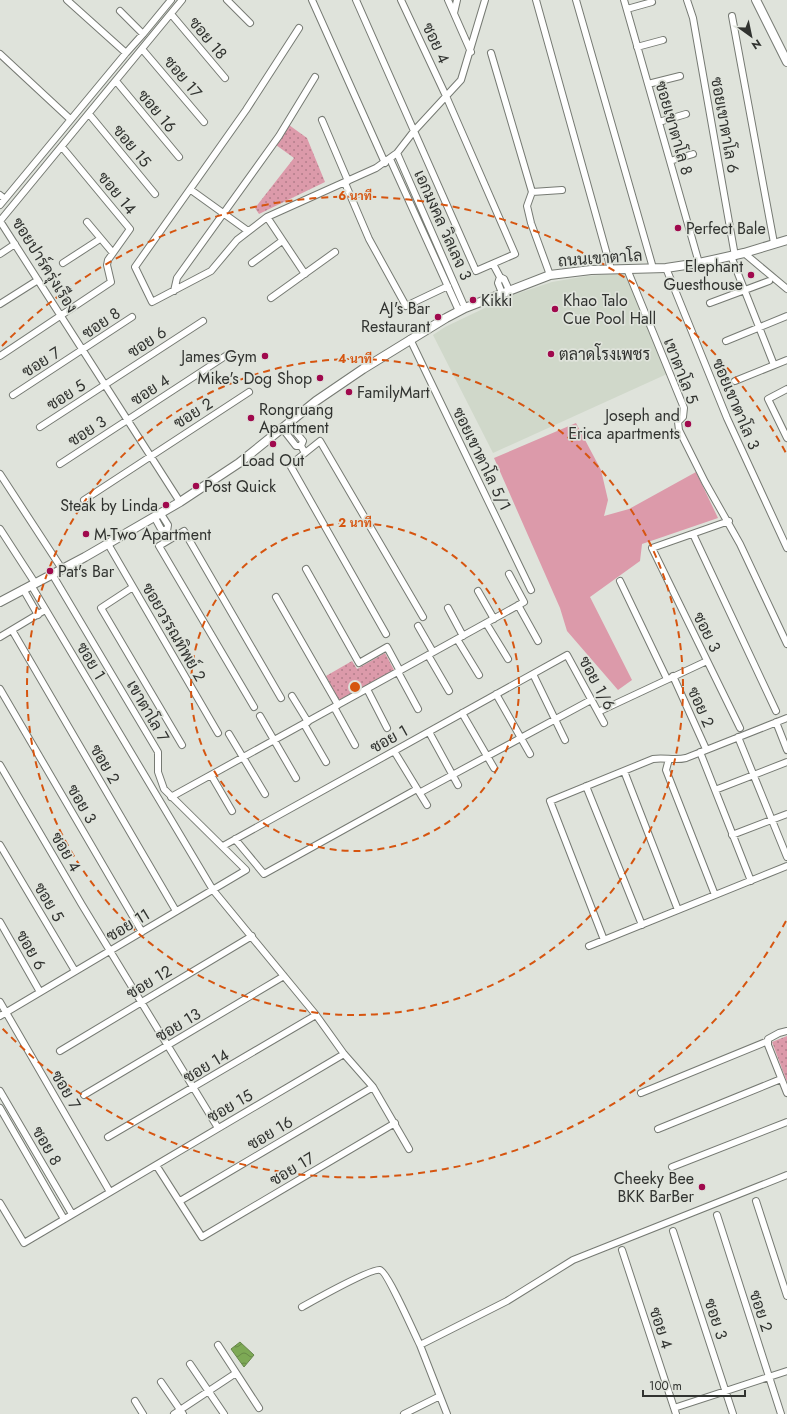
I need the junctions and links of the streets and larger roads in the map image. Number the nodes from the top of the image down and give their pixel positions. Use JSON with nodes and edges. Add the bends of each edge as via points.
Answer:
{"nodes":[{"id":1,"x":67,"y":0,"type":"edge"},
{"id":2,"x":171,"y":0,"type":"edge"},
{"id":3,"x":182,"y":0,"type":"edge"},
{"id":4,"x":226,"y":0,"type":"edge"},
{"id":5,"x":312,"y":0,"type":"edge"},
{"id":6,"x":356,"y":0,"type":"edge"},
{"id":7,"x":401,"y":0,"type":"edge"},
{"id":8,"x":448,"y":0,"type":"edge"},
{"id":9,"x":457,"y":0,"type":"edge"},
{"id":10,"x":485,"y":0,"type":"edge"},
{"id":11,"x":536,"y":0,"type":"edge"},
{"id":12,"x":576,"y":0,"type":"edge"},
{"id":13,"x":624,"y":0,"type":"edge"},
{"id":14,"x":687,"y":0,"type":"edge"},
{"id":15,"x":756,"y":0,"type":"edge"},
{"id":16,"x":652,"y":2,"type":"dead end"},
{"id":17,"x":626,"y":9,"type":"junction"},
{"id":18,"x":120,"y":11,"type":"dead end"},
{"id":19,"x":454,"y":13,"type":"junction"},
{"id":20,"x":171,"y":14,"type":"junction"},
{"id":21,"x":732,"y":16,"type":"dead end"},
{"id":22,"x":250,"y":23,"type":"dead end"},
{"id":23,"x":299,"y":28,"type":"dead end"},
{"id":24,"x":143,"y":34,"type":"junction"},
{"id":25,"x":664,"y":40,"type":"dead end"},
{"id":26,"x":638,"y":47,"type":"junction"},
{"id":27,"x":142,"y":49,"type":"junction"},
{"id":28,"x":471,"y":52,"type":"junction"},
{"id":29,"x":126,"y":53,"type":"junction"},
{"id":30,"x":491,"y":53,"type":"dead end"},
{"id":31,"x":0,"y":54,"type":"edge"},
{"id":32,"x":787,"y":62,"type":"edge"},
{"id":33,"x":680,"y":76,"type":"dead end"},
{"id":34,"x":315,"y":77,"type":"dead end"},
{"id":35,"x":225,"y":78,"type":"dead end"},
{"id":36,"x":116,"y":81,"type":"junction"},
{"id":37,"x":648,"y":84,"type":"junction"},
{"id":38,"x":446,"y":96,"type":"junction"},
{"id":39,"x":89,"y":114,"type":"junction"},
{"id":40,"x":686,"y":114,"type":"dead end"},
{"id":41,"x":70,"y":119,"type":"junction"},
{"id":42,"x":322,"y":120,"type":"dead end"},
{"id":43,"x":204,"y":122,"type":"dead end"},
{"id":44,"x":659,"y":122,"type":"junction"},
{"id":45,"x":414,"y":131,"type":"junction"},
{"id":46,"x":62,"y":147,"type":"junction"},
{"id":47,"x":397,"y":153,"type":"junction"},
{"id":48,"x":693,"y":154,"type":"dead end"},
{"id":49,"x":179,"y":157,"type":"dead end"},
{"id":50,"x":388,"y":161,"type":"junction"},
{"id":51,"x":670,"y":161,"type":"junction"},
{"id":52,"x":346,"y":182,"type":"junction"},
{"id":53,"x":191,"y":190,"type":"junction"},
{"id":54,"x":562,"y":190,"type":"dead end"},
{"id":55,"x":532,"y":192,"type":"junction"},
{"id":56,"x":155,"y":194,"type":"dead end"},
{"id":57,"x":2,"y":197,"type":"edge"},
{"id":58,"x":0,"y":205,"type":"edge"},
{"id":59,"x":225,"y":213,"type":"junction"},
{"id":60,"x":267,"y":217,"type":"junction"},
{"id":61,"x":87,"y":222,"type":"dead end"},
{"id":62,"x":248,"y":231,"type":"junction"},
{"id":63,"x":100,"y":239,"type":"junction"},
{"id":64,"x":787,"y":240,"type":"edge"},
{"id":65,"x":282,"y":241,"type":"junction"},
{"id":66,"x":774,"y":243,"type":"junction"},
{"id":67,"x":15,"y":244,"type":"junction"},
{"id":68,"x":335,"y":252,"type":"dead end"},
{"id":69,"x":113,"y":253,"type":"junction"},
{"id":70,"x":744,"y":253,"type":"junction"},
{"id":71,"x":0,"y":254,"type":"edge"},
{"id":72,"x":733,"y":256,"type":"junction"},
{"id":73,"x":63,"y":263,"type":"dead end"},
{"id":74,"x":252,"y":263,"type":"dead end"},
{"id":75,"x":699,"y":263,"type":"junction"},
{"id":76,"x":493,"y":264,"type":"junction"},
{"id":77,"x":653,"y":268,"type":"junction"},
{"id":78,"x":666,"y":268,"type":"junction"},
{"id":79,"x":611,"y":269,"type":"junction"},
{"id":80,"x":627,"y":269,"type":"junction"},
{"id":81,"x":305,"y":274,"type":"junction"},
{"id":82,"x":550,"y":276,"type":"junction"},
{"id":83,"x":38,"y":280,"type":"junction"},
{"id":84,"x":769,"y":280,"type":"dead end"},
{"id":85,"x":448,"y":286,"type":"junction"},
{"id":86,"x":787,"y":289,"type":"edge"},
{"id":87,"x":744,"y":290,"type":"junction"},
{"id":88,"x":174,"y":291,"type":"junction"},
{"id":89,"x":506,"y":292,"type":"junction"},
{"id":90,"x":271,"y":298,"type":"dead end"},
{"id":91,"x":710,"y":303,"type":"dead end"},
{"id":92,"x":0,"y":304,"type":"edge"},
{"id":93,"x":462,"y":310,"type":"junction"},
{"id":94,"x":61,"y":316,"type":"junction"},
{"id":95,"x":787,"y":316,"type":"edge"},
{"id":96,"x":132,"y":317,"type":"dead end"},
{"id":97,"x":203,"y":321,"type":"dead end"},
{"id":98,"x":759,"y":327,"type":"junction"},
{"id":99,"x":410,"y":339,"type":"junction"},
{"id":100,"x":726,"y":341,"type":"dead end"},
{"id":101,"x":83,"y":350,"type":"junction"},
{"id":102,"x":227,"y":355,"type":"dead end"},
{"id":103,"x":0,"y":356,"type":"edge"},
{"id":104,"x":787,"y":360,"type":"edge"},
{"id":105,"x":774,"y":365,"type":"junction"},
{"id":106,"x":736,"y":381,"type":"dead end"},
{"id":107,"x":105,"y":385,"type":"junction"},
{"id":108,"x":787,"y":389,"type":"edge"},
{"id":109,"x":249,"y":392,"type":"dead end"},
{"id":110,"x":13,"y":395,"type":"dead end"},
{"id":111,"x":128,"y":420,"type":"junction"},
{"id":112,"x":285,"y":425,"type":"junction"},
{"id":113,"x":40,"y":427,"type":"dead end"},
{"id":114,"x":787,"y":438,"type":"edge"},
{"id":115,"x":305,"y":452,"type":"junction"},
{"id":116,"x":150,"y":456,"type":"junction"},
{"id":117,"x":60,"y":464,"type":"dead end"},
{"id":118,"x":0,"y":474,"type":"edge"},
{"id":119,"x":84,"y":500,"type":"dead end"},
{"id":120,"x":180,"y":502,"type":"junction"},
{"id":121,"x":158,"y":516,"type":"junction"},
{"id":122,"x":729,"y":521,"type":"junction"},
{"id":123,"x":0,"y":530,"type":"edge"},
{"id":124,"x":693,"y":534,"type":"junction"},
{"id":125,"x":172,"y":538,"type":"junction"},
{"id":126,"x":108,"y":544,"type":"junction"},
{"id":127,"x":787,"y":548,"type":"edge"},
{"id":128,"x":62,"y":569,"type":"junction"},
{"id":129,"x":306,"y":569,"type":"dead end"},
{"id":130,"x":52,"y":574,"type":"junction"},
{"id":131,"x":509,"y":574,"type":"dead end"},
{"id":132,"x":620,"y":580,"type":"dead end"},
{"id":133,"x":33,"y":584,"type":"junction"},
{"id":134,"x":133,"y":588,"type":"junction"},
{"id":135,"x":23,"y":590,"type":"junction"},
{"id":136,"x":531,"y":590,"type":"dead end"},
{"id":137,"x":478,"y":591,"type":"dead end"},
{"id":138,"x":276,"y":597,"type":"dead end"},
{"id":139,"x":0,"y":602,"type":"edge"},
{"id":140,"x":518,"y":605,"type":"junction"},
{"id":141,"x":448,"y":608,"type":"dead end"},
{"id":142,"x":46,"y":610,"type":"junction"},
{"id":143,"x":38,"y":615,"type":"junction"},
{"id":144,"x":423,"y":617,"type":"dead end"},
{"id":145,"x":494,"y":619,"type":"junction"},
{"id":146,"x":486,"y":623,"type":"junction"},
{"id":147,"x":418,"y":626,"type":"dead end"},
{"id":148,"x":12,"y":630,"type":"junction"},
{"id":149,"x":386,"y":634,"type":"dead end"},
{"id":150,"x":0,"y":636,"type":"edge"},
{"id":151,"x":464,"y":636,"type":"junction"},
{"id":152,"x":457,"y":639,"type":"junction"},
{"id":153,"x":538,"y":641,"type":"dead end"},
{"id":154,"x":787,"y":644,"type":"edge"},
{"id":155,"x":430,"y":654,"type":"junction"},
{"id":156,"x":567,"y":655,"type":"joint"},
{"id":157,"x":508,"y":659,"type":"dead end"},
{"id":158,"x":707,"y":661,"type":"junction"},
{"id":159,"x":399,"y":671,"type":"junction"},
{"id":160,"x":533,"y":674,"type":"junction"},
{"id":161,"x":479,"y":675,"type":"dead end"},
{"id":162,"x":673,"y":676,"type":"junction"},
{"id":163,"x":667,"y":679,"type":"junction"},
{"id":164,"x":0,"y":689,"type":"edge"},
{"id":165,"x":367,"y":689,"type":"junction"},
{"id":166,"x":449,"y":691,"type":"dead end"},
{"id":167,"x":496,"y":694,"type":"junction"},
{"id":168,"x":292,"y":696,"type":"dead end"},
{"id":169,"x":281,"y":698,"type":"dead end"},
{"id":170,"x":591,"y":700,"type":"junction"},
{"id":171,"x":336,"y":706,"type":"junction"},
{"id":172,"x":254,"y":707,"type":"dead end"},
{"id":173,"x":418,"y":710,"type":"dead end"},
{"id":174,"x":776,"y":711,"type":"dead end"},
{"id":175,"x":598,"y":712,"type":"junction"},
{"id":176,"x":462,"y":714,"type":"junction"},
{"id":177,"x":260,"y":716,"type":"dead end"},
{"id":178,"x":787,"y":718,"type":"edge"},
{"id":179,"x":556,"y":719,"type":"junction"},
{"id":180,"x":776,"y":722,"type":"junction"},
{"id":181,"x":306,"y":723,"type":"junction"},
{"id":182,"x":604,"y":723,"type":"dead end"},
{"id":183,"x":388,"y":728,"type":"dead end"},
{"id":184,"x":740,"y":728,"type":"dead end"},
{"id":185,"x":428,"y":732,"type":"junction"},
{"id":186,"x":218,"y":733,"type":"dead end"},
{"id":187,"x":229,"y":734,"type":"dead end"},
{"id":188,"x":522,"y":737,"type":"junction"},
{"id":189,"x":738,"y":737,"type":"junction"},
{"id":190,"x":274,"y":740,"type":"junction"},
{"id":191,"x":565,"y":740,"type":"dead end"},
{"id":192,"x":182,"y":745,"type":"dead end"},
{"id":193,"x":355,"y":745,"type":"dead end"},
{"id":194,"x":703,"y":750,"type":"junction"},
{"id":195,"x":787,"y":750,"type":"edge"},
{"id":196,"x":394,"y":751,"type":"junction"},
{"id":197,"x":530,"y":754,"type":"dead end"},
{"id":198,"x":487,"y":756,"type":"junction"},
{"id":199,"x":243,"y":757,"type":"junction"},
{"id":200,"x":669,"y":760,"type":"junction"},
{"id":201,"x":326,"y":762,"type":"dead end"},
{"id":202,"x":787,"y":762,"type":"edge"},
{"id":203,"x":0,"y":765,"type":"edge"},
{"id":204,"x":494,"y":768,"type":"dead end"},
{"id":205,"x":624,"y":770,"type":"junction"},
{"id":206,"x":211,"y":775,"type":"junction"},
{"id":207,"x":453,"y":775,"type":"junction"},
{"id":208,"x":754,"y":775,"type":"junction"},
{"id":209,"x":296,"y":778,"type":"dead end"},
{"id":210,"x":458,"y":785,"type":"dead end"},
{"id":211,"x":586,"y":786,"type":"junction"},
{"id":212,"x":715,"y":790,"type":"junction"},
{"id":213,"x":419,"y":791,"type":"junction"},
{"id":214,"x":265,"y":794,"type":"dead end"},
{"id":215,"x":171,"y":797,"type":"junction"},
{"id":216,"x":427,"y":805,"type":"dead end"},
{"id":217,"x":232,"y":811,"type":"dead end"},
{"id":218,"x":787,"y":814,"type":"edge"},
{"id":219,"x":772,"y":820,"type":"junction"},
{"id":220,"x":732,"y":835,"type":"junction"},
{"id":221,"x":237,"y":841,"type":"junction"},
{"id":222,"x":0,"y":845,"type":"edge"},
{"id":223,"x":225,"y":848,"type":"junction"},
{"id":224,"x":787,"y":857,"type":"edge"},
{"id":225,"x":787,"y":866,"type":"edge"},
{"id":226,"x":751,"y":881,"type":"junction"},
{"id":227,"x":213,"y":890,"type":"junction"},
{"id":228,"x":715,"y":895,"type":"junction"},
{"id":229,"x":678,"y":910,"type":"junction"},
{"id":230,"x":176,"y":912,"type":"junction"},
{"id":231,"x":0,"y":922,"type":"edge"},
{"id":232,"x":642,"y":925,"type":"junction"},
{"id":233,"x":142,"y":932,"type":"junction"},
{"id":234,"x":252,"y":936,"type":"junction"},
{"id":235,"x":604,"y":940,"type":"junction"},
{"id":236,"x":589,"y":946,"type":"dead end"},
{"id":237,"x":110,"y":951,"type":"junction"},
{"id":238,"x":75,"y":971,"type":"junction"},
{"id":239,"x":284,"y":976,"type":"junction"},
{"id":240,"x":40,"y":992,"type":"junction"},
{"id":241,"x":0,"y":1002,"type":"edge"},
{"id":242,"x":142,"y":1002,"type":"junction"},
{"id":243,"x":3,"y":1014,"type":"edge"},
{"id":244,"x":316,"y":1015,"type":"junction"},
{"id":245,"x":787,"y":1031,"type":"edge"},
{"id":246,"x":768,"y":1041,"type":"junction"},
{"id":247,"x":168,"y":1046,"type":"junction"},
{"id":248,"x":60,"y":1051,"type":"dead end"},
{"id":249,"x":344,"y":1054,"type":"junction"},
{"id":250,"x":781,"y":1079,"type":"junction"},
{"id":251,"x":373,"y":1087,"type":"junction"},
{"id":252,"x":194,"y":1088,"type":"junction"},
{"id":253,"x":0,"y":1091,"type":"edge"},
{"id":254,"x":641,"y":1093,"type":"dead end"},
{"id":255,"x":787,"y":1093,"type":"edge"},
{"id":256,"x":84,"y":1095,"type":"dead end"},
{"id":257,"x":0,"y":1108,"type":"edge"},
{"id":258,"x":787,"y":1122,"type":"edge"},
{"id":259,"x":395,"y":1123,"type":"junction"},
{"id":260,"x":218,"y":1128,"type":"junction"},
{"id":261,"x":658,"y":1129,"type":"dead end"},
{"id":262,"x":108,"y":1137,"type":"dead end"},
{"id":263,"x":409,"y":1149,"type":"dead end"},
{"id":264,"x":156,"y":1164,"type":"junction"},
{"id":265,"x":672,"y":1167,"type":"dead end"},
{"id":266,"x":787,"y":1175,"type":"edge"},
{"id":267,"x":110,"y":1192,"type":"junction"},
{"id":268,"x":180,"y":1201,"type":"junction"},
{"id":269,"x":756,"y":1201,"type":"dead end"},
{"id":270,"x":0,"y":1203,"type":"edge"},
{"id":271,"x":72,"y":1214,"type":"junction"},
{"id":272,"x":717,"y":1216,"type":"dead end"},
{"id":273,"x":64,"y":1219,"type":"junction"},
{"id":274,"x":673,"y":1231,"type":"dead end"},
{"id":275,"x":622,"y":1250,"type":"dead end"},
{"id":276,"x":787,"y":1296,"type":"edge"},
{"id":277,"x":302,"y":1307,"type":"dead end"},
{"id":278,"x":218,"y":1345,"type":"dead end"},
{"id":279,"x":420,"y":1345,"type":"junction"},
{"id":280,"x":190,"y":1364,"type":"dead end"},
{"id":281,"x":787,"y":1371,"type":"edge"},
{"id":282,"x":236,"y":1373,"type":"junction"},
{"id":283,"x":769,"y":1377,"type":"junction"},
{"id":284,"x":161,"y":1382,"type":"dead end"},
{"id":285,"x":208,"y":1391,"type":"junction"},
{"id":286,"x":726,"y":1391,"type":"junction"},
{"id":287,"x":440,"y":1396,"type":"junction"},
{"id":288,"x":135,"y":1402,"type":"dead end"},
{"id":289,"x":260,"y":1408,"type":"dead end"},
{"id":290,"x":675,"y":1411,"type":"edge"},
{"id":291,"x":182,"y":1412,"type":"edge"},
{"id":292,"x":144,"y":1414,"type":"edge"},
{"id":293,"x":174,"y":1414,"type":"edge"},
{"id":294,"x":224,"y":1414,"type":"edge"},
{"id":295,"x":404,"y":1414,"type":"edge"},
{"id":296,"x":447,"y":1414,"type":"edge"},
{"id":297,"x":733,"y":1414,"type":"edge"},
{"id":298,"x":781,"y":1414,"type":"edge"}],
"edges":[{"from":1,"to":29,"type":"street"},
{"from":2,"to":24,"type":"street"},
{"from":3,"to":20,"type":"street","name":"ซอยปาร์ครุ่งเรือง"},
{"from":4,"to":22,"type":"street"},
{"from":5,"to":50,"type":"street","name":"เอกมงคล วิลเลจ 3"},
{"from":6,"to":45,"type":"street"},
{"from":7,"to":38,"type":"street","name":"ซอย 4"},
{"from":8,"to":19,"type":"street"},
{"from":9,"to":19,"type":"street"},
{"from":10,"to":28,"type":"street"},
{"from":11,"to":79,"type":"street"},
{"from":12,"to":77,"type":"street"},
{"from":13,"to":17,"type":"street","name":"ซอยเขาตาโล 8"},
{"from":14,"to":72,"type":"street","name":"ซอยเขาตาโล 6","via":[[693,18]]},
{"from":15,"to":32,"type":"street"},
{"from":16,"to":17,"type":"street"},
{"from":17,"to":26,"type":"street","name":"ซอยเขาตาโล 8"},
{"from":18,"to":24,"type":"street"},
{"from":19,"to":28,"type":"street"},
{"from":20,"to":27,"type":"street","name":"ซอยปาร์ครุ่งเรือง"},
{"from":20,"to":35,"type":"street","name":"ซอย 18"},
{"from":21,"to":66,"type":"street"},
{"from":23,"to":53,"type":"street"},
{"from":24,"to":29,"type":"street"},
{"from":25,"to":26,"type":"street"},
{"from":26,"to":37,"type":"street","name":"ซอยเขาตาโล 8"},
{"from":27,"to":36,"type":"street","name":"ซอยปาร์ครุ่งเรือง"},
{"from":27,"to":43,"type":"street","name":"ซอย 17"},
{"from":28,"to":38,"type":"street","via":[[461,80]]},
{"from":29,"to":41,"type":"street"},
{"from":30,"to":55,"type":"street"},
{"from":31,"to":41,"type":"street"},
{"from":33,"to":37,"type":"street"},
{"from":34,"to":59,"type":"street","via":[[279,136]]},
{"from":36,"to":39,"type":"street","name":"ซอยปาร์ครุ่งเรือง"},
{"from":36,"to":49,"type":"street","name":"ซอย 16"},
{"from":37,"to":44,"type":"street","name":"ซอยเขาตาโล 8"},
{"from":38,"to":45,"type":"street"},
{"from":38,"to":76,"type":"street","name":"ซอย 4","via":[[515,254]]},
{"from":39,"to":46,"type":"street","name":"ซอยปาร์ครุ่งเรือง"},
{"from":39,"to":56,"type":"street","name":"ซอย 15"},
{"from":40,"to":44,"type":"street"},
{"from":41,"to":57,"type":"street"},
{"from":42,"to":52,"type":"street"},
{"from":44,"to":51,"type":"street","name":"ซอยเขาตาโล 8"},
{"from":45,"to":47,"type":"street"},
{"from":45,"to":76,"type":"street","via":[[476,271]]},
{"from":46,"to":67,"type":"street","name":"ซอยปาร์ครุ่งเรือง","via":[[0,221]]},
{"from":46,"to":69,"type":"street","name":"ซอย 14","via":[[130,229]]},
{"from":47,"to":50,"type":"street"},
{"from":47,"to":93,"type":"street","name":"เอกมงคล วิลเลจ 3"},
{"from":48,"to":51,"type":"street"},
{"from":50,"to":52,"type":"street"},
{"from":50,"to":85,"type":"street","name":"เอกมงคล วิลเลจ 3"},
{"from":51,"to":75,"type":"street","name":"ซอยเขาตาโล 8"},
{"from":52,"to":60,"type":"street"},
{"from":52,"to":85,"type":"street","via":[[369,239],[406,306]]},
{"from":53,"to":59,"type":"street"},
{"from":53,"to":88,"type":"street","via":[[135,267],[152,302]]},
{"from":54,"to":55,"type":"street"},
{"from":55,"to":82,"type":"street","via":[[527,206]]},
{"from":57,"to":58,"type":"street"},
{"from":59,"to":62,"type":"street"},
{"from":59,"to":88,"type":"street","via":[[177,278]]},
{"from":60,"to":62,"type":"street"},
{"from":60,"to":65,"type":"street"},
{"from":61,"to":63,"type":"street"},
{"from":62,"to":88,"type":"street","via":[[211,271]]},
{"from":63,"to":69,"type":"street"},
{"from":63,"to":73,"type":"street"},
{"from":64,"to":66,"type":"street","name":"ถนนเขาตาโล"},
{"from":65,"to":74,"type":"street"},
{"from":65,"to":81,"type":"street"},
{"from":66,"to":70,"type":"street","name":"ถนนเขาตาโล"},
{"from":67,"to":71,"type":"street"},
{"from":67,"to":83,"type":"street","name":"ซอยปาร์ครุ่งเรือง"},
{"from":68,"to":81,"type":"street"},
{"from":69,"to":94,"type":"street","name":"ซอย 14","via":[[107,266],[112,282]]},
{"from":70,"to":72,"type":"street","name":"ถนนเขาตาโล"},
{"from":70,"to":86,"type":"street"},
{"from":72,"to":75,"type":"street","name":"ถนนเขาตาโล"},
{"from":72,"to":87,"type":"street","name":"ซอยเขาตาโล 6"},
{"from":75,"to":78,"type":"street","name":"ถนนเขาตาโล"},
{"from":76,"to":89,"type":"street","via":[[500,277],[498,283]]},
{"from":77,"to":78,"type":"street","name":"ถนนเขาตาโล"},
{"from":77,"to":80,"type":"street","name":"ถนนเขาตาโล"},
{"from":78,"to":127,"type":"street","name":"ซอยเขาตาโล 3","via":[[727,418]]},
{"from":79,"to":80,"type":"street","name":"ถนนเขาตาโล"},
{"from":79,"to":82,"type":"street","name":"ถนนเขาตาโล"},
{"from":80,"to":122,"type":"street","name":"เขาตาโล 5","via":[[684,408],[683,417],[678,422],[679,430],[705,482]]},
{"from":81,"to":90,"type":"street"},
{"from":82,"to":89,"type":"street","name":"ถนนเขาตาโล"},
{"from":83,"to":92,"type":"street"},
{"from":83,"to":94,"type":"street","name":"ซอยปาร์ครุ่งเรือง"},
{"from":84,"to":87,"type":"street"},
{"from":85,"to":93,"type":"street","name":"เอกมงคล วิลเลจ 3"},
{"from":87,"to":91,"type":"street"},
{"from":87,"to":98,"type":"street","name":"ซอยเขาตาโล 6"},
{"from":89,"to":93,"type":"street","name":"ถนนเขาตาโล"},
{"from":93,"to":99,"type":"street","name":"ถนนเขาตาโล"},
{"from":94,"to":101,"type":"street","name":"ซอยปาร์ครุ่งเรือง"},
{"from":94,"to":103,"type":"street"},
{"from":95,"to":98,"type":"street"},
{"from":96,"to":101,"type":"street","name":"ซอย 8"},
{"from":97,"to":107,"type":"street","name":"ซอย 6"},
{"from":98,"to":100,"type":"street"},
{"from":98,"to":105,"type":"street","name":"ซอยเขาตาโล 6"},
{"from":99,"to":112,"type":"street","name":"ถนนเขาตาโล","via":[[320,398]]},
{"from":99,"to":136,"type":"street","name":"ซอยเขาตาโล 5/1"},
{"from":101,"to":107,"type":"street","name":"ซอยปาร์ครุ่งเรือง"},
{"from":101,"to":110,"type":"street","name":"ซอย 7"},
{"from":102,"to":111,"type":"street","name":"ซอย 4"},
{"from":104,"to":105,"type":"street"},
{"from":105,"to":106,"type":"street"},
{"from":107,"to":111,"type":"street","name":"ซอยปาร์ครุ่งเรือง"},
{"from":107,"to":113,"type":"street","name":"ซอย 5"},
{"from":108,"to":114,"type":"street","via":[[768,399]]},
{"from":109,"to":116,"type":"street","name":"ซอย 2"},
{"from":111,"to":116,"type":"street","name":"ซอยปาร์ครุ่งเรือง"},
{"from":111,"to":117,"type":"street","name":"ซอย 3"},
{"from":112,"to":115,"type":"street","via":[[296,446],[301,446]]},
{"from":112,"to":120,"type":"street","name":"ถนนเขาตาโล","via":[[239,463]]},
{"from":115,"to":144,"type":"street","via":[[320,441]]},
{"from":115,"to":149,"type":"street","via":[[290,465]]},
{"from":116,"to":119,"type":"street"},
{"from":116,"to":120,"type":"street","name":"ซอยปาร์ครุ่งเรือง"},
{"from":118,"to":128,"type":"street"},
{"from":120,"to":121,"type":"street","name":"ถนนเขาตาโล"},
{"from":121,"to":125,"type":"street","via":[[161,529],[167,531]]},
{"from":121,"to":126,"type":"street","name":"ถนนเขาตาโล"},
{"from":122,"to":124,"type":"street"},
{"from":122,"to":154,"type":"street","name":"เขาตาโล 5"},
{"from":123,"to":133,"type":"street","name":"ซอย 1"},
{"from":124,"to":158,"type":"street","name":"ซอย 3","via":[[652,548]]},
{"from":124,"to":174,"type":"street"},
{"from":125,"to":169,"type":"street","via":[[184,531]]},
{"from":125,"to":172,"type":"street","via":[[159,546]]},
{"from":126,"to":128,"type":"street","name":"ถนนเขาตาโล"},
{"from":126,"to":134,"type":"street","name":"ซอยวรรณทิพย์ 2"},
{"from":128,"to":130,"type":"street","name":"ถนนเขาตาโล"},
{"from":129,"to":159,"type":"street","via":[[360,663],[387,647]]},
{"from":130,"to":133,"type":"street","name":"ถนนเขาตาโล"},
{"from":130,"to":215,"type":"street","name":"เขาตาโล 7","via":[[158,752],[158,772],[164,789]]},
{"from":131,"to":140,"type":"street","via":[[524,602]]},
{"from":132,"to":163,"type":"street"},
{"from":133,"to":135,"type":"street","name":"ถนนเขาตาโล"},
{"from":133,"to":142,"type":"street","name":"ซอย 1"},
{"from":134,"to":186,"type":"street","name":"ซอยวรรณทิพย์ 2"},
{"from":134,"to":192,"type":"street","via":[[101,608]]},
{"from":135,"to":139,"type":"street","name":"ถนนเขาตาโล"},
{"from":135,"to":143,"type":"street"},
{"from":137,"to":145,"type":"street"},
{"from":138,"to":171,"type":"street"},
{"from":140,"to":145,"type":"street"},
{"from":140,"to":153,"type":"street"},
{"from":141,"to":151,"type":"street"},
{"from":142,"to":143,"type":"street"},
{"from":142,"to":227,"type":"street","name":"ซอย 1"},
{"from":143,"to":148,"type":"street"},
{"from":145,"to":146,"type":"street"},
{"from":146,"to":151,"type":"street"},
{"from":146,"to":157,"type":"street"},
{"from":147,"to":155,"type":"street"},
{"from":148,"to":150,"type":"street"},
{"from":148,"to":230,"type":"street","name":"ซอย 2"},
{"from":151,"to":152,"type":"street"},
{"from":152,"to":155,"type":"street"},
{"from":152,"to":161,"type":"street"},
{"from":155,"to":159,"type":"street"},
{"from":155,"to":166,"type":"street"},
{"from":156,"to":160,"type":"street","name":"ซอย 1"},
{"from":156,"to":170,"type":"street","name":"ซอย 1/6"},
{"from":158,"to":162,"type":"street"},
{"from":158,"to":184,"type":"street","name":"ซอย 3"},
{"from":159,"to":165,"type":"street"},
{"from":159,"to":173,"type":"street"},
{"from":160,"to":167,"type":"street","name":"ซอย 1"},
{"from":160,"to":179,"type":"street"},
{"from":162,"to":163,"type":"street"},
{"from":162,"to":194,"type":"street","name":"ซอย 2"},
{"from":163,"to":175,"type":"street"},
{"from":164,"to":233,"type":"street","name":"ซอย 3"},
{"from":165,"to":171,"type":"street"},
{"from":165,"to":183,"type":"street"},
{"from":167,"to":176,"type":"street","name":"ซอย 1"},
{"from":167,"to":188,"type":"street"},
{"from":168,"to":181,"type":"street"},
{"from":170,"to":175,"type":"street","name":"ซอย 1/6"},
{"from":170,"to":179,"type":"street"},
{"from":171,"to":181,"type":"street"},
{"from":171,"to":193,"type":"street"},
{"from":175,"to":182,"type":"street","name":"ซอย 1/6"},
{"from":176,"to":185,"type":"street","name":"ซอย 1"},
{"from":176,"to":198,"type":"street"},
{"from":177,"to":190,"type":"street"},
{"from":178,"to":180,"type":"street"},
{"from":179,"to":188,"type":"street"},
{"from":179,"to":191,"type":"street"},
{"from":180,"to":189,"type":"street"},
{"from":180,"to":195,"type":"street"},
{"from":181,"to":190,"type":"street"},
{"from":181,"to":201,"type":"street"},
{"from":185,"to":196,"type":"street","name":"ซอย 1"},
{"from":185,"to":207,"type":"street"},
{"from":187,"to":199,"type":"street"},
{"from":188,"to":197,"type":"street"},
{"from":188,"to":198,"type":"street"},
{"from":189,"to":194,"type":"street"},
{"from":189,"to":208,"type":"street"},
{"from":190,"to":199,"type":"street"},
{"from":190,"to":209,"type":"street"},
{"from":194,"to":200,"type":"street","via":[[686,758]]},
{"from":194,"to":212,"type":"street","name":"ซอย 2"},
{"from":196,"to":213,"type":"street"},
{"from":196,"to":221,"type":"street","name":"ซอย 1"},
{"from":198,"to":204,"type":"street"},
{"from":198,"to":207,"type":"street"},
{"from":199,"to":206,"type":"street"},
{"from":199,"to":214,"type":"street"},
{"from":200,"to":205,"type":"street","via":[[653,759]]},
{"from":200,"to":228,"type":"street","via":[[666,770]]},
{"from":202,"to":208,"type":"street"},
{"from":203,"to":237,"type":"street","name":"ซอย 4"},
{"from":205,"to":211,"type":"street"},
{"from":205,"to":229,"type":"street"},
{"from":206,"to":215,"type":"street"},
{"from":206,"to":217,"type":"street"},
{"from":207,"to":210,"type":"street"},
{"from":207,"to":213,"type":"street"},
{"from":208,"to":212,"type":"street"},
{"from":208,"to":219,"type":"street"},
{"from":211,"to":232,"type":"street"},
{"from":211,"to":235,"type":"street","via":[[550,801]]},
{"from":212,"to":220,"type":"street","name":"ซอย 2"},
{"from":213,"to":216,"type":"street"},
{"from":213,"to":221,"type":"street","via":[[264,874]]},
{"from":215,"to":223,"type":"street","name":"เขาตาโล 7"},
{"from":218,"to":219,"type":"street"},
{"from":219,"to":220,"type":"street"},
{"from":219,"to":224,"type":"street"},
{"from":220,"to":226,"type":"street","name":"ซอย 2"},
{"from":221,"to":223,"type":"street","name":"ซอย 1"},
{"from":222,"to":238,"type":"street","name":"ซอย 5"},
{"from":223,"to":227,"type":"street","name":"ซอย 11","via":[[246,870]]},
{"from":225,"to":226,"type":"street"},
{"from":226,"to":228,"type":"street"},
{"from":227,"to":230,"type":"street","name":"ซอย 11"},
{"from":227,"to":234,"type":"street","name":"ซอย 1"},
{"from":228,"to":229,"type":"street"},
{"from":229,"to":232,"type":"street"},
{"from":230,"to":233,"type":"street","name":"ซอย 11"},
{"from":231,"to":240,"type":"street","name":"ซอย 6"},
{"from":232,"to":235,"type":"street"},
{"from":233,"to":237,"type":"street","name":"ซอย 11"},
{"from":234,"to":239,"type":"street","name":"ซอย 1"},
{"from":234,"to":242,"type":"street","name":"ซอย 12"},
{"from":235,"to":236,"type":"street"},
{"from":237,"to":238,"type":"street","name":"ซอย 11"},
{"from":237,"to":242,"type":"street","name":"ซอย 4"},
{"from":238,"to":240,"type":"street","name":"ซอย 11"},
{"from":239,"to":244,"type":"street","name":"ซอย 1"},
{"from":239,"to":247,"type":"street","name":"ซอย 13"},
{"from":240,"to":243,"type":"street","name":"ซอย 11"},
{"from":241,"to":243,"type":"street","name":"ซอย 7"},
{"from":242,"to":247,"type":"street","name":"ซอย 4"},
{"from":242,"to":248,"type":"street","name":"ซอย 12"},
{"from":243,"to":267,"type":"street","name":"ซอย 7"},
{"from":244,"to":249,"type":"street","name":"ซอย 1"},
{"from":244,"to":252,"type":"street","name":"ซอย 14"},
{"from":245,"to":246,"type":"street","via":[[772,1036]]},
{"from":246,"to":250,"type":"street"},
{"from":246,"to":254,"type":"street"},
{"from":247,"to":252,"type":"street","name":"ซอย 4"},
{"from":247,"to":256,"type":"street","name":"ซอย 13"},
{"from":249,"to":251,"type":"street","name":"ซอย 1"},
{"from":249,"to":260,"type":"street","name":"ซอย 15"},
{"from":250,"to":255,"type":"street"},
{"from":250,"to":261,"type":"street"},
{"from":251,"to":259,"type":"street","name":"ซอย 1"},
{"from":251,"to":268,"type":"street","name":"ซอย 16"},
{"from":252,"to":260,"type":"street","name":"ซอย 4"},
{"from":252,"to":262,"type":"street","name":"ซอย 14"},
{"from":253,"to":271,"type":"street","name":"ซอย 8"},
{"from":257,"to":273,"type":"street","name":"ซอย 8"},
{"from":258,"to":265,"type":"street"},
{"from":259,"to":263,"type":"street","name":"ซอย 1"},
{"from":259,"to":268,"type":"street","name":"ซอย 17","via":[[202,1237]]},
{"from":260,"to":264,"type":"street","name":"ซอย 15"},
{"from":264,"to":267,"type":"street","name":"ซอย 15"},
{"from":264,"to":268,"type":"street"},
{"from":266,"to":279,"type":"street","via":[[574,1260],[507,1301]]},
{"from":267,"to":271,"type":"street","name":"ซอย 15"},
{"from":269,"to":276,"type":"street"},
{"from":270,"to":273,"type":"street","name":"ซอย 15","via":[[24,1243]]},
{"from":271,"to":273,"type":"street","name":"ซอย 15"},
{"from":272,"to":283,"type":"street","name":"ซอย 2"},
{"from":274,"to":286,"type":"street","name":"ซอย 3"},
{"from":275,"to":290,"type":"street","name":"ซอย 4"},
{"from":277,"to":279,"type":"street","via":[[363,1275],[380,1270],[384,1272]]},
{"from":278,"to":282,"type":"street"},
{"from":279,"to":287,"type":"street"},
{"from":280,"to":285,"type":"street"},
{"from":281,"to":283,"type":"street"},
{"from":282,"to":285,"type":"street"},
{"from":282,"to":289,"type":"street"},
{"from":283,"to":286,"type":"street"},
{"from":283,"to":298,"type":"street","name":"ซอย 2"},
{"from":284,"to":291,"type":"street"},
{"from":285,"to":291,"type":"street"},
{"from":285,"to":294,"type":"street"},
{"from":286,"to":290,"type":"street"},
{"from":286,"to":297,"type":"street","name":"ซอย 3"},
{"from":287,"to":295,"type":"street"},
{"from":287,"to":296,"type":"street"},
{"from":288,"to":292,"type":"street"},
{"from":291,"to":293,"type":"street"}]}
